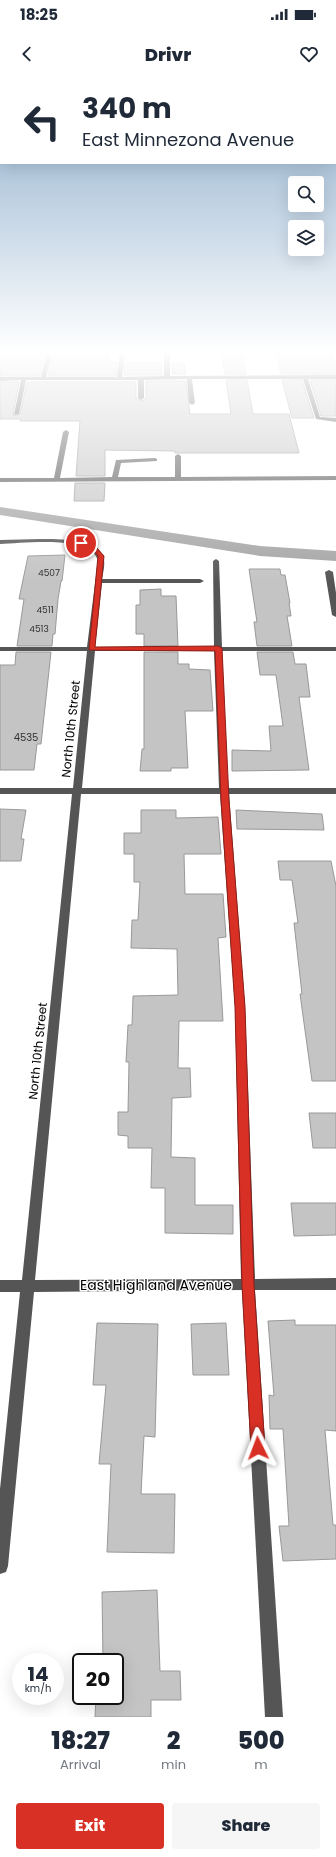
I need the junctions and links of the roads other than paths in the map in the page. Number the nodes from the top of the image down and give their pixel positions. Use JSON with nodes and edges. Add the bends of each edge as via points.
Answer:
{"nodes":[{"id":1,"x":66,"y":432,"type":"dead end"},
{"id":2,"x":178,"y":456,"type":"dead end"},
{"id":3,"x":155,"y":460,"type":"dead end"},
{"id":4,"x":178,"y":478,"type":"junction"},
{"id":5,"x":336,"y":478,"type":"edge"},
{"id":6,"x":58,"y":479,"type":"junction"},
{"id":7,"x":116,"y":479,"type":"junction"},
{"id":8,"x":0,"y":480,"type":"edge"},
{"id":9,"x":0,"y":542,"type":"edge"},
{"id":10,"x":216,"y":561,"type":"dead end"},
{"id":11,"x":329,"y":572,"type":"dead end"},
{"id":12,"x":99,"y":581,"type":"junction"},
{"id":13,"x":200,"y":581,"type":"dead end"},
{"id":14,"x":336,"y":615,"type":"edge"},
{"id":15,"x":218,"y":648,"type":"junction"},
{"id":16,"x":0,"y":649,"type":"edge"},
{"id":17,"x":91,"y":649,"type":"junction"},
{"id":18,"x":336,"y":649,"type":"edge"},
{"id":19,"x":0,"y":791,"type":"edge"},
{"id":20,"x":78,"y":791,"type":"junction"},
{"id":21,"x":224,"y":791,"type":"junction"},
{"id":22,"x":336,"y":791,"type":"edge"},
{"id":23,"x":336,"y":1284,"type":"edge"},
{"id":24,"x":248,"y":1285,"type":"junction"},
{"id":25,"x":0,"y":1286,"type":"edge"},
{"id":26,"x":28,"y":1286,"type":"junction"},
{"id":27,"x":4,"y":1484,"type":"edge"},
{"id":28,"x":0,"y":1566,"type":"edge"},
{"id":29,"x":274,"y":1717,"type":"edge"}],
"edges":[{"from":1,"to":6,"type":"street"},
{"from":2,"to":4,"type":"street"},
{"from":3,"to":7,"type":"street","via":[[120,460]]},
{"from":4,"to":5,"type":"street"},
{"from":4,"to":7,"type":"street"},
{"from":6,"to":7,"type":"street"},
{"from":6,"to":8,"type":"street"},
{"from":9,"to":12,"type":"street","name":"North 10th Street","via":[[73,542],[89,545],[101,556]]},
{"from":10,"to":15,"type":"street"},
{"from":11,"to":14,"type":"street"},
{"from":12,"to":13,"type":"street"},
{"from":12,"to":17,"type":"street","name":"North 10th Street"},
{"from":15,"to":17,"type":"street"},
{"from":15,"to":18,"type":"street"},
{"from":15,"to":21,"type":"street"},
{"from":16,"to":17,"type":"street"},
{"from":17,"to":20,"type":"street","name":"North 10th Street"},
{"from":19,"to":20,"type":"street"},
{"from":20,"to":21,"type":"street"},
{"from":20,"to":26,"type":"street","name":"North 10th Street"},
{"from":21,"to":22,"type":"street"},
{"from":21,"to":24,"type":"street","via":[[240,1007]]},
{"from":23,"to":24,"type":"street","name":"East Highland Avenue"},
{"from":24,"to":26,"type":"street","name":"East Highland Avenue"},
{"from":24,"to":29,"type":"street"},
{"from":25,"to":26,"type":"street","name":"East Highland Avenue"},
{"from":26,"to":27,"type":"street","name":"North 10th Street"},
{"from":27,"to":28,"type":"street","name":"North 10th Street"}]}
